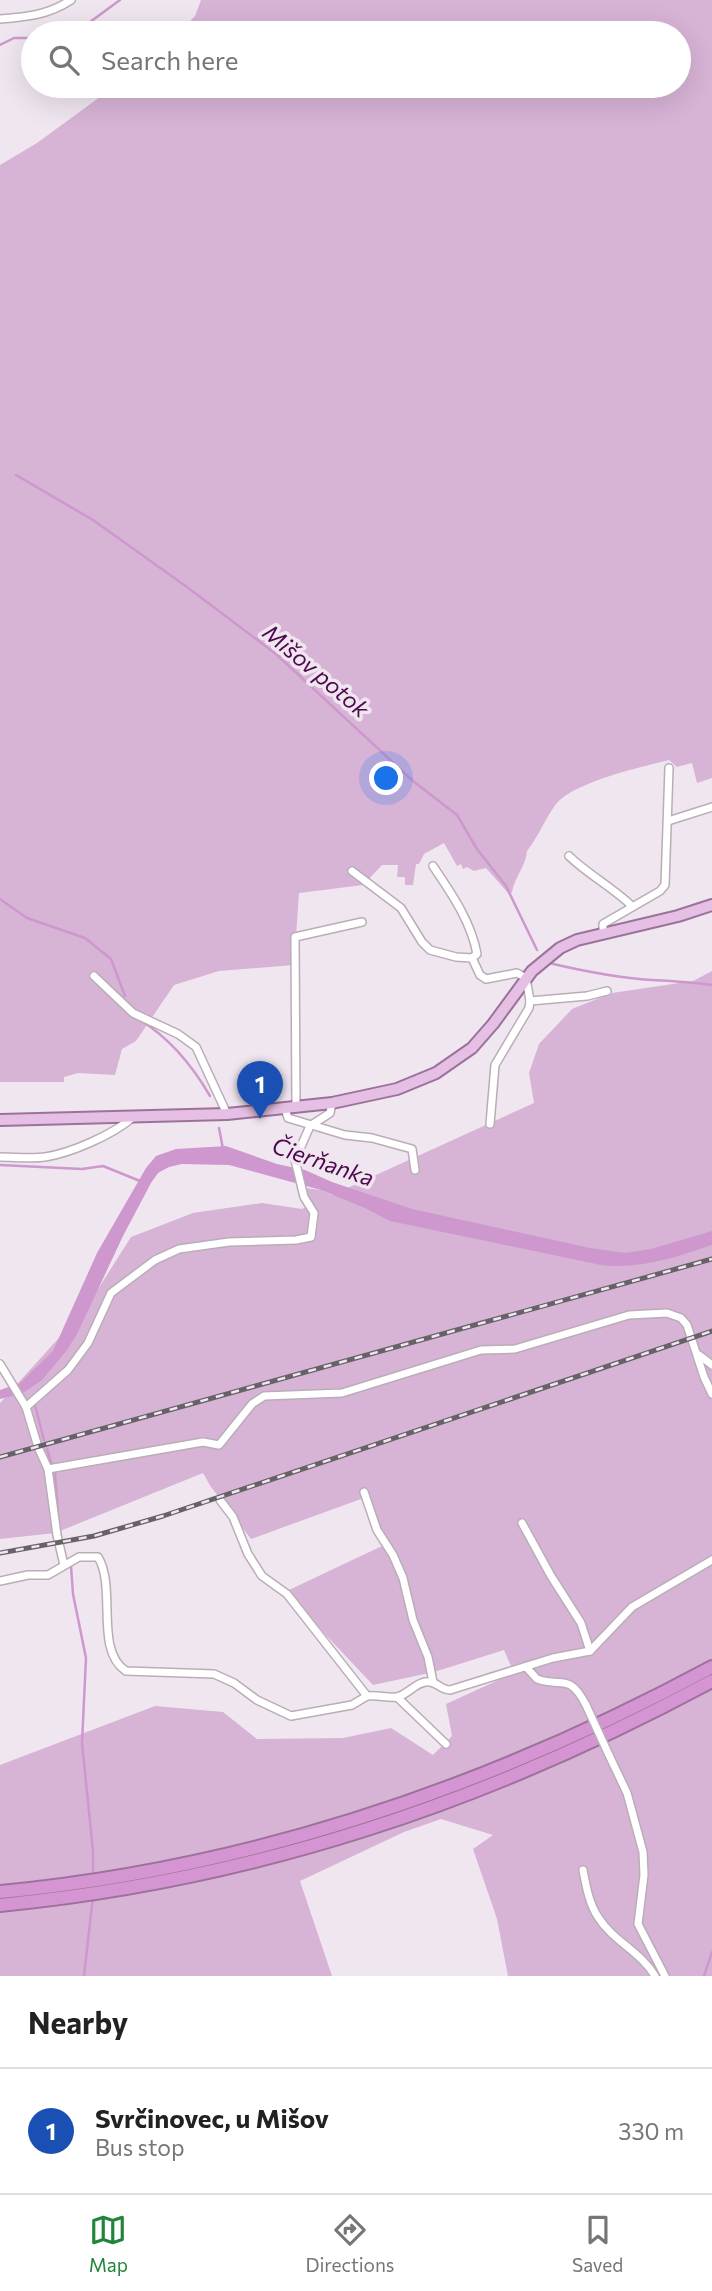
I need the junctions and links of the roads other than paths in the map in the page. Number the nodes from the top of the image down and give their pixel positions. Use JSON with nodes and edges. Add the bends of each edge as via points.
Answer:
{"nodes":[{"id":1,"x":71,"y":0,"type":"edge"},
{"id":2,"x":0,"y":19,"type":"edge"},
{"id":3,"x":669,"y":768,"type":"dead end"},
{"id":4,"x":712,"y":807,"type":"edge"},
{"id":5,"x":668,"y":821,"type":"junction"},
{"id":6,"x":569,"y":856,"type":"dead end"},
{"id":7,"x":433,"y":866,"type":"dead end"},
{"id":8,"x":352,"y":871,"type":"dead end"},
{"id":9,"x":712,"y":905,"type":"edge"},
{"id":10,"x":632,"y":906,"type":"junction"},
{"id":11,"x":362,"y":922,"type":"dead end"},
{"id":12,"x":603,"y":934,"type":"junction"},
{"id":13,"x":472,"y":958,"type":"junction"},
{"id":14,"x":94,"y":976,"type":"dead end"},
{"id":15,"x":526,"y":978,"type":"junction"},
{"id":16,"x":607,"y":991,"type":"dead end"},
{"id":17,"x":530,"y":1001,"type":"junction"},
{"id":18,"x":332,"y":1103,"type":"junction"},
{"id":19,"x":291,"y":1108,"type":"junction"},
{"id":20,"x":227,"y":1114,"type":"junction"},
{"id":21,"x":132,"y":1118,"type":"junction"},
{"id":22,"x":0,"y":1120,"type":"edge"},
{"id":23,"x":489,"y":1124,"type":"dead end"},
{"id":24,"x":310,"y":1126,"type":"junction"},
{"id":25,"x":0,"y":1157,"type":"edge"},
{"id":26,"x":415,"y":1170,"type":"dead end"},
{"id":27,"x":696,"y":1352,"type":"junction"},
{"id":28,"x":712,"y":1365,"type":"edge"},
{"id":29,"x":2,"y":1368,"type":"edge"},
{"id":30,"x":712,"y":1394,"type":"edge"},
{"id":31,"x":26,"y":1407,"type":"junction"},
{"id":32,"x":48,"y":1469,"type":"junction"},
{"id":33,"x":364,"y":1492,"type":"dead end"},
{"id":34,"x":220,"y":1500,"type":"dead end"},
{"id":35,"x":522,"y":1523,"type":"dead end"},
{"id":36,"x":712,"y":1560,"type":"edge"},
{"id":37,"x":64,"y":1565,"type":"junction"},
{"id":38,"x":0,"y":1581,"type":"edge"},
{"id":39,"x":590,"y":1651,"type":"junction"},
{"id":40,"x":526,"y":1667,"type":"junction"},
{"id":41,"x":708,"y":1676,"type":"edge"},
{"id":42,"x":433,"y":1682,"type":"junction"},
{"id":43,"x":368,"y":1696,"type":"junction"},
{"id":44,"x":398,"y":1698,"type":"junction"},
{"id":45,"x":446,"y":1744,"type":"dead end"},
{"id":46,"x":583,"y":1870,"type":"dead end"},
{"id":47,"x":164,"y":1876,"type":"junction"},
{"id":48,"x":0,"y":1892,"type":"edge"},
{"id":49,"x":0,"y":1905,"type":"edge"},
{"id":50,"x":655,"y":1976,"type":"edge"},
{"id":51,"x":665,"y":1976,"type":"edge"}],
"edges":[{"from":1,"to":2,"type":"street","via":[[34,17]]},
{"from":3,"to":5,"type":"street"},
{"from":4,"to":5,"type":"street"},
{"from":5,"to":10,"type":"street","via":[[665,884]]},
{"from":6,"to":10,"type":"street"},
{"from":7,"to":13,"type":"street","via":[[455,898],[474,940],[477,954]]},
{"from":8,"to":13,"type":"street","via":[[401,908],[430,950]]},
{"from":9,"to":12,"type":"main road"},
{"from":10,"to":12,"type":"street","via":[[603,923]]},
{"from":11,"to":19,"type":"street","via":[[295,937]]},
{"from":12,"to":15,"type":"main road","via":[[560,948]]},
{"from":13,"to":15,"type":"street","via":[[486,979],[517,973]]},
{"from":14,"to":20,"type":"street","via":[[133,1013],[196,1047]]},
{"from":15,"to":17,"type":"street"},
{"from":15,"to":18,"type":"main road","via":[[488,1031],[454,1062],[397,1089]]},
{"from":16,"to":17,"type":"street"},
{"from":17,"to":23,"type":"street","via":[[495,1065]]},
{"from":18,"to":19,"type":"main road"},
{"from":18,"to":24,"type":"street","via":[[330,1113]]},
{"from":19,"to":20,"type":"main road"},
{"from":19,"to":24,"type":"street","via":[[288,1118]]},
{"from":20,"to":21,"type":"main road"},
{"from":21,"to":22,"type":"main road"},
{"from":21,"to":25,"type":"street","via":[[72,1149],[44,1157]]},
{"from":24,"to":26,"type":"street","via":[[412,1149]]},
{"from":24,"to":31,"type":"street","via":[[295,1160],[304,1197],[314,1213],[311,1237],[179,1249],[155,1260],[111,1293],[88,1343],[68,1370]]},
{"from":27,"to":28,"type":"street"},
{"from":27,"to":30,"type":"street"},
{"from":27,"to":32,"type":"street","via":[[687,1325],[675,1314],[629,1315],[515,1349],[481,1350],[342,1393],[264,1396],[219,1445],[203,1442]]},
{"from":29,"to":31,"type":"street"},
{"from":31,"to":32,"type":"street"},
{"from":32,"to":37,"type":"street"},
{"from":33,"to":42,"type":"street","via":[[402,1578]]},
{"from":34,"to":43,"type":"street","via":[[262,1576],[287,1594]]},
{"from":35,"to":39,"type":"street","via":[[581,1623]]},
{"from":36,"to":39,"type":"street","via":[[632,1607]]},
{"from":37,"to":38,"type":"street","via":[[48,1575]]},
{"from":37,"to":43,"type":"street","via":[[88,1556],[101,1562],[110,1645],[115,1662],[126,1671],[214,1674],[291,1716],[352,1704]]},
{"from":39,"to":40,"type":"street"},
{"from":40,"to":42,"type":"street","via":[[450,1690]]},
{"from":40,"to":51,"type":"street","bridge":true,"via":[[542,1681],[562,1681],[581,1695],[627,1793],[644,1875],[639,1924]]},
{"from":41,"to":47,"type":"highway","via":[[564,1742],[437,1793]]},
{"from":42,"to":44,"type":"street","via":[[426,1681]]},
{"from":43,"to":44,"type":"street"},
{"from":44,"to":45,"type":"street"},
{"from":46,"to":50,"type":"street","via":[[597,1916]]},
{"from":47,"to":48,"type":"highway"},
{"from":47,"to":49,"type":"highway","via":[[101,1893]]}]}
